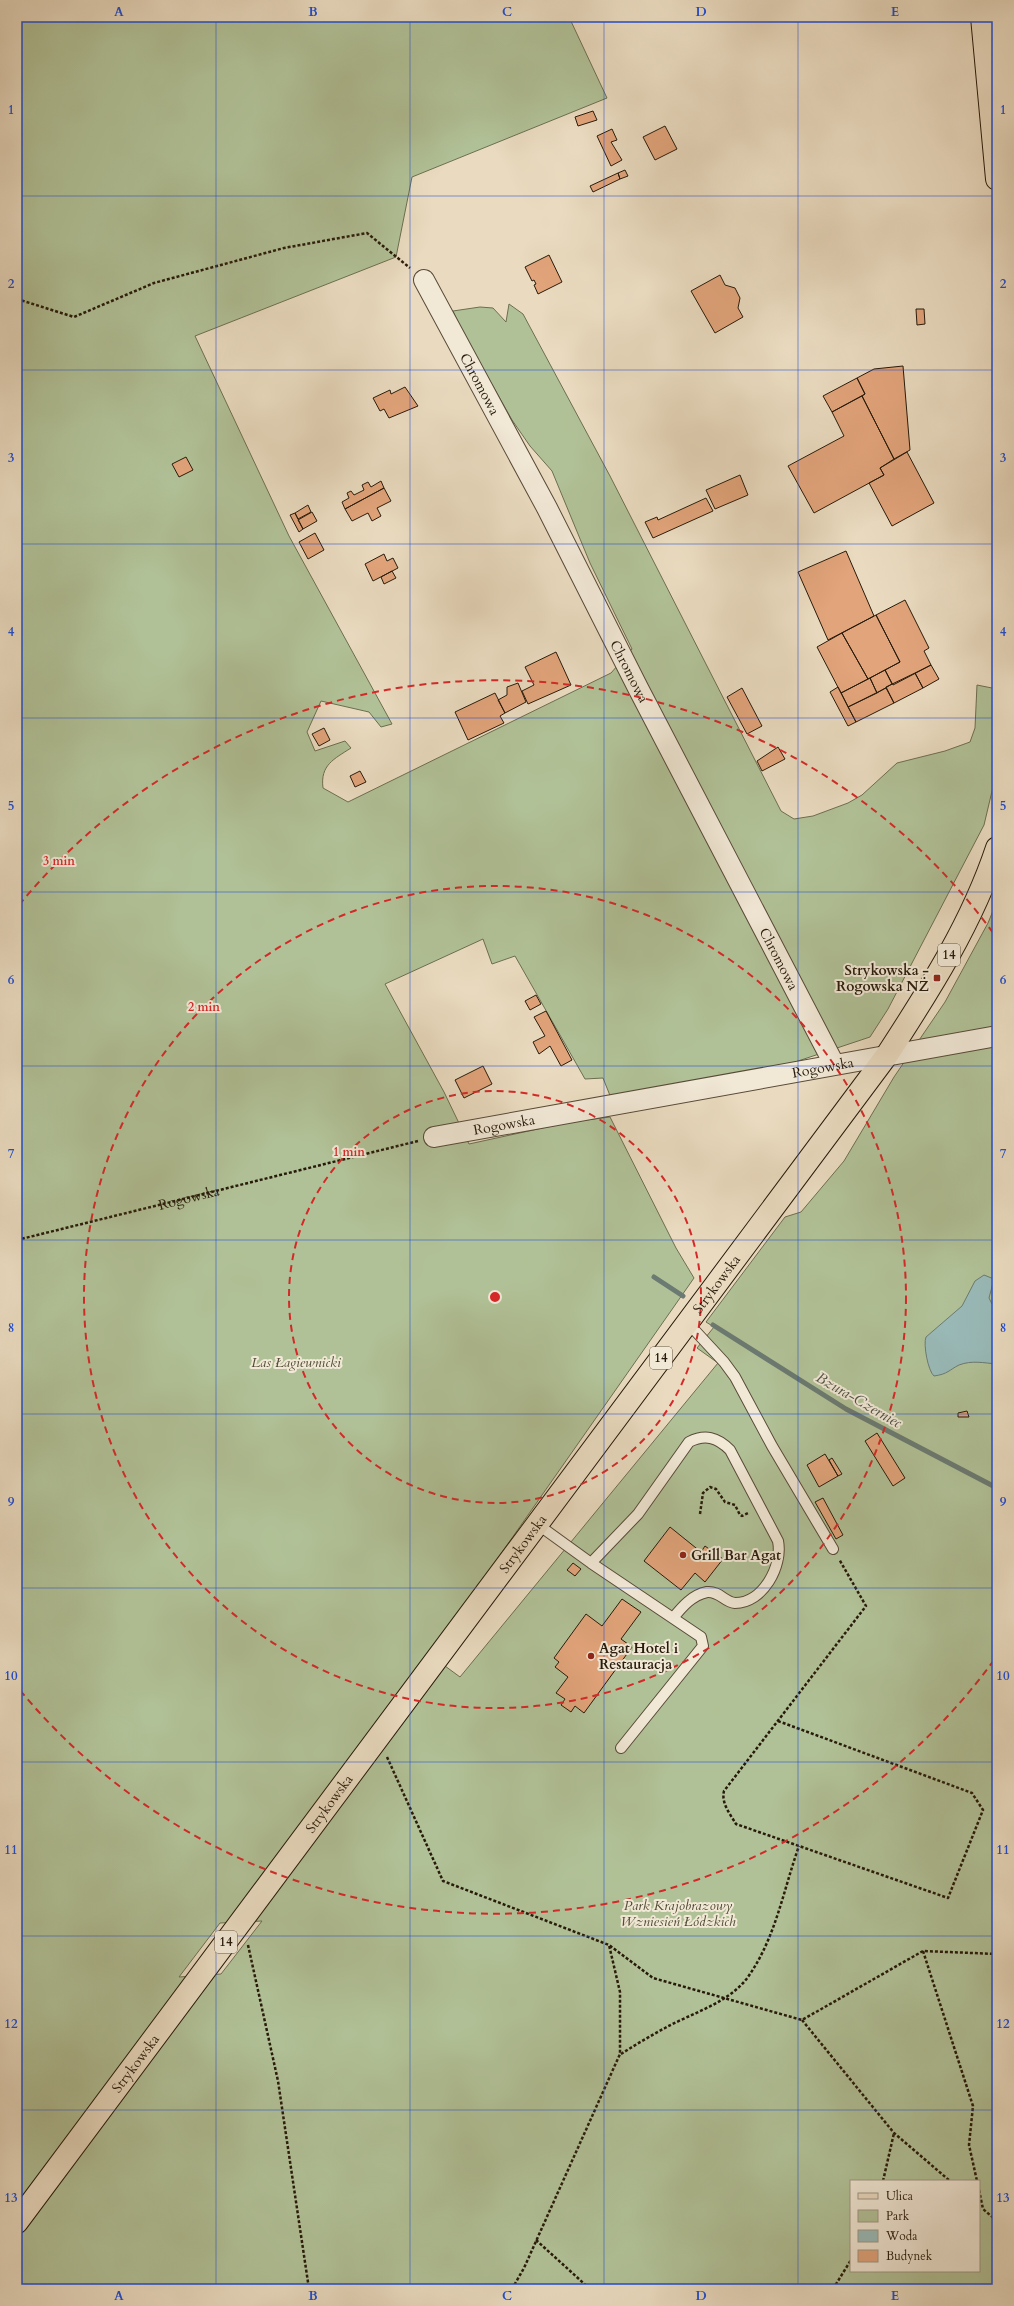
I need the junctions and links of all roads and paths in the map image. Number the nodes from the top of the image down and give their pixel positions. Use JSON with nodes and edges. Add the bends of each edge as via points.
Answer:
{"nodes":[{"id":1,"x":982,"y":17,"type":"edge"},
{"id":2,"x":997,"y":179,"type":"edge"},
{"id":3,"x":424,"y":280,"type":"joint"},
{"id":4,"x":17,"y":299,"type":"edge"},
{"id":5,"x":997,"y":848,"type":"edge"},
{"id":6,"x":997,"y":1036,"type":"edge"},
{"id":7,"x":887,"y":1055,"type":"junction"},
{"id":8,"x":834,"y":1064,"type":"junction"},
{"id":9,"x":434,"y":1137,"type":"joint"},
{"id":10,"x":17,"y":1240,"type":"edge"},
{"id":11,"x":687,"y":1322,"type":"junction"},
{"id":12,"x":759,"y":1505,"type":"junction"},
{"id":13,"x":700,"y":1514,"type":"dead end"},
{"id":14,"x":538,"y":1524,"type":"junction"},
{"id":15,"x":833,"y":1549,"type":"joint"},
{"id":16,"x":591,"y":1563,"type":"junction"},
{"id":17,"x":673,"y":1618,"type":"junction"},
{"id":18,"x":778,"y":1721,"type":"junction"},
{"id":19,"x":378,"y":1737,"type":"junction"},
{"id":20,"x":621,"y":1748,"type":"dead end"},
{"id":21,"x":799,"y":1846,"type":"junction"},
{"id":22,"x":242,"y":1920,"type":"junction"},
{"id":23,"x":609,"y":1945,"type":"junction"},
{"id":24,"x":923,"y":1951,"type":"junction"},
{"id":25,"x":997,"y":1954,"type":"edge"},
{"id":26,"x":725,"y":1998,"type":"junction"},
{"id":27,"x":802,"y":2020,"type":"junction"},
{"id":28,"x":620,"y":2054,"type":"junction"},
{"id":29,"x":894,"y":2133,"type":"junction"},
{"id":30,"x":883,"y":2180,"type":"edge"},
{"id":31,"x":949,"y":2180,"type":"edge"},
{"id":32,"x":977,"y":2180,"type":"edge"},
{"id":33,"x":980,"y":2195,"type":"edge"},
{"id":34,"x":980,"y":2206,"type":"edge"},
{"id":35,"x":983,"y":2209,"type":"junction"},
{"id":36,"x":980,"y":2210,"type":"edge"},
{"id":37,"x":997,"y":2221,"type":"edge"},
{"id":38,"x":17,"y":2222,"type":"edge"},
{"id":39,"x":536,"y":2240,"type":"junction"},
{"id":40,"x":850,"y":2262,"type":"edge"},
{"id":41,"x":309,"y":2289,"type":"edge"},
{"id":42,"x":512,"y":2289,"type":"edge"},
{"id":43,"x":590,"y":2289,"type":"edge"},
{"id":44,"x":833,"y":2289,"type":"edge"}],
"edges":[{"from":1,"to":2,"type":"main road"},
{"from":3,"to":4,"type":"path","via":[[367,233],[284,248],[154,283],[74,317]]},
{"from":3,"to":8,"type":"street","name":"Chromowa","via":[[548,508],[638,688]]},
{"from":5,"to":7,"type":"main road","name":"Strykowska","number":"14","via":[[982,888],[953,948]]},
{"from":6,"to":7,"type":"street","name":"Rogowska"},
{"from":7,"to":8,"type":"street","name":"Rogowska"},
{"from":7,"to":11,"type":"main road","name":"Strykowska","number":"14"},
{"from":8,"to":9,"type":"street","name":"Rogowska"},
{"from":9,"to":10,"type":"path","name":"Rogowska"},
{"from":11,"to":14,"type":"main road","name":"Strykowska","number":"14"},
{"from":11,"to":15,"type":"lane","via":[[735,1377],[779,1459]]},
{"from":12,"to":13,"type":"path","via":[[742,1516],[735,1505],[725,1502],[716,1489],[710,1487],[703,1493]]},
{"from":12,"to":16,"type":"lane","via":[[730,1450],[721,1441],[710,1437],[698,1437],[689,1442],[638,1514]]},
{"from":12,"to":17,"type":"lane","via":[[780,1550],[763,1590],[748,1600],[736,1603],[719,1594],[703,1593],[690,1600]]},
{"from":14,"to":16,"type":"lane"},
{"from":14,"to":19,"type":"main road","name":"Strykowska","number":"14"},
{"from":15,"to":18,"type":"path","via":[[866,1606]]},
{"from":16,"to":17,"type":"lane"},
{"from":17,"to":20,"type":"lane","via":[[701,1637],[702,1646]]},
{"from":18,"to":21,"type":"path","via":[[722,1796],[726,1809],[736,1824]]},
{"from":18,"to":21,"type":"path","via":[[966,1789],[972,1793],[983,1810],[948,1898]]},
{"from":19,"to":22,"type":"main road","name":"Strykowska","number":"14"},
{"from":19,"to":23,"type":"path","via":[[443,1881]]},
{"from":21,"to":26,"type":"path","via":[[783,1903],[769,1939],[748,1978]]},
{"from":22,"to":38,"type":"main road","name":"Strykowska","number":"14"},
{"from":22,"to":41,"type":"path","via":[[278,2081]]},
{"from":23,"to":26,"type":"path","via":[[653,1978]]},
{"from":23,"to":28,"type":"path","via":[[620,1992]]},
{"from":24,"to":25,"type":"path"},
{"from":24,"to":27,"type":"path"},
{"from":24,"to":32,"type":"path","via":[[973,2106],[969,2145]]},
{"from":26,"to":27,"type":"path"},
{"from":26,"to":28,"type":"path","via":[[666,2027]]},
{"from":27,"to":29,"type":"path"},
{"from":28,"to":39,"type":"path"},
{"from":29,"to":30,"type":"path"},
{"from":29,"to":31,"type":"path"},
{"from":33,"to":35,"type":"path"},
{"from":34,"to":35,"type":"path"},
{"from":35,"to":36,"type":"path"},
{"from":35,"to":37,"type":"path"},
{"from":39,"to":42,"type":"path"},
{"from":39,"to":43,"type":"path"},
{"from":40,"to":44,"type":"path"}]}
